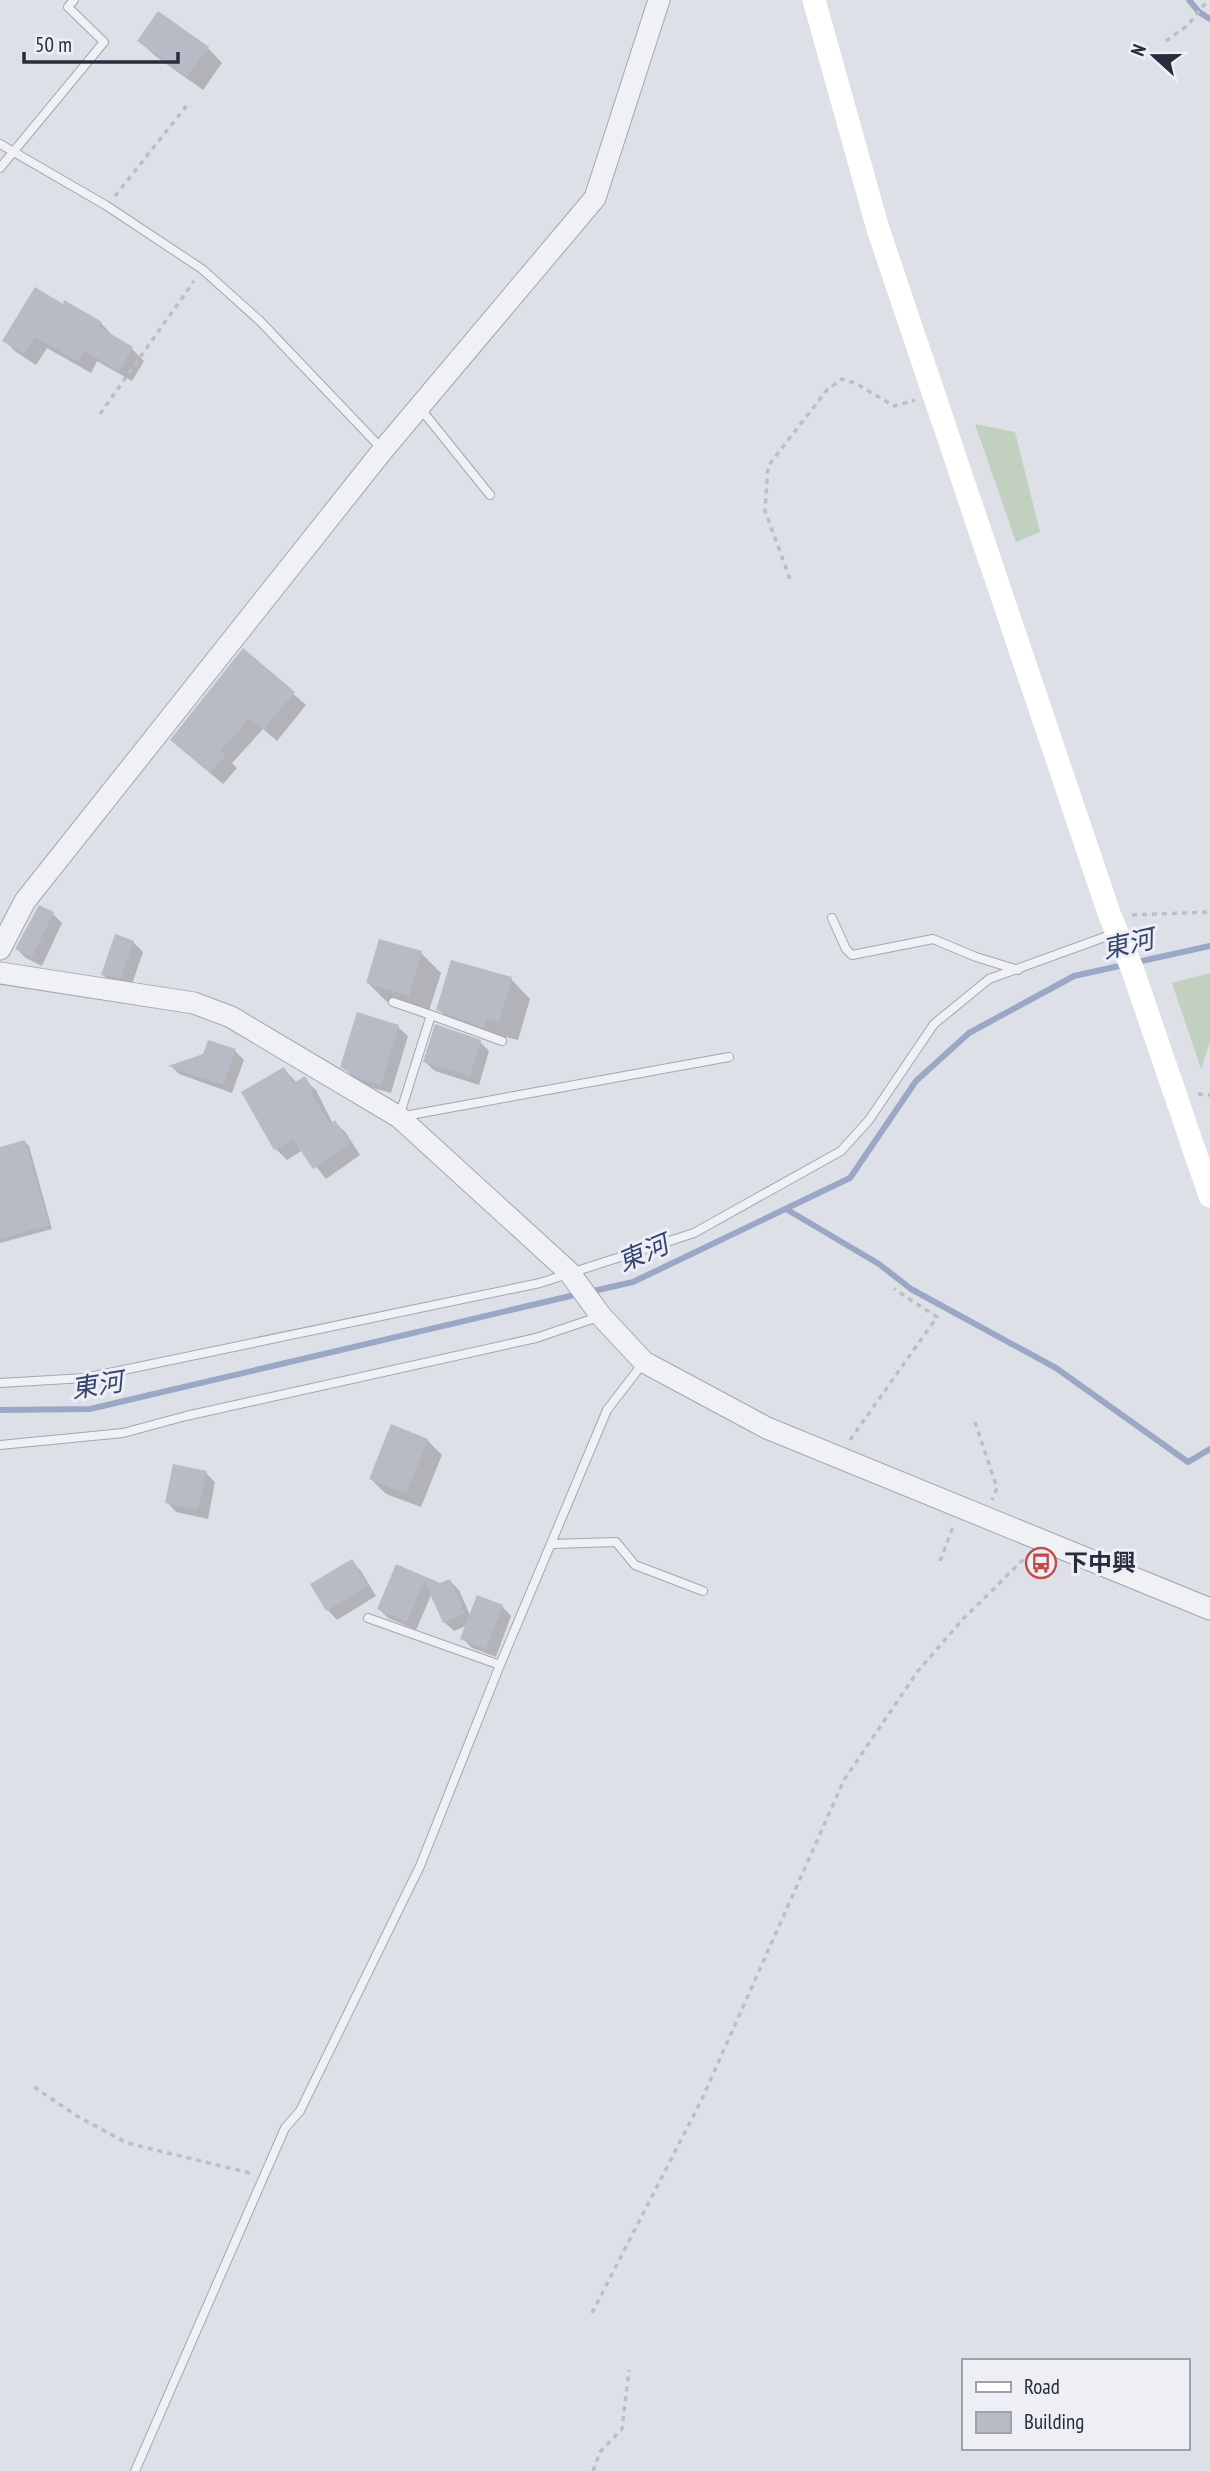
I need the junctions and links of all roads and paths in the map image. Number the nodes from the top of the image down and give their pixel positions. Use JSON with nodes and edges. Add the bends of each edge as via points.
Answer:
{"nodes":[{"id":1,"x":74,"y":0,"type":"edge"},
{"id":2,"x":659,"y":0,"type":"edge"},
{"id":3,"x":814,"y":0,"type":"edge"},
{"id":4,"x":1208,"y":0,"type":"edge"},
{"id":5,"x":1166,"y":41,"type":"dead end"},
{"id":6,"x":188,"y":104,"type":"dead end"},
{"id":7,"x":0,"y":144,"type":"edge"},
{"id":8,"x":12,"y":152,"type":"junction"},
{"id":9,"x":0,"y":168,"type":"edge"},
{"id":10,"x":107,"y":206,"type":"junction"},
{"id":11,"x":202,"y":269,"type":"junction"},
{"id":12,"x":934,"y":394,"type":"junction"},
{"id":13,"x":419,"y":407,"type":"junction"},
{"id":14,"x":100,"y":414,"type":"dead end"},
{"id":15,"x":383,"y":450,"type":"junction"},
{"id":16,"x":490,"y":495,"type":"dead end"},
{"id":17,"x":790,"y":579,"type":"dead end"},
{"id":18,"x":1210,"y":912,"type":"edge"},
{"id":19,"x":832,"y":918,"type":"dead end"},
{"id":20,"x":1113,"y":924,"type":"junction"},
{"id":21,"x":0,"y":949,"type":"edge"},
{"id":22,"x":1018,"y":970,"type":"junction"},
{"id":23,"x":0,"y":973,"type":"edge"},
{"id":24,"x":393,"y":1002,"type":"dead end"},
{"id":25,"x":431,"y":1015,"type":"junction"},
{"id":26,"x":502,"y":1041,"type":"dead end"},
{"id":27,"x":729,"y":1057,"type":"dead end"},
{"id":28,"x":399,"y":1117,"type":"junction"},
{"id":29,"x":1210,"y":1196,"type":"edge"},
{"id":30,"x":569,"y":1272,"type":"junction"},
{"id":31,"x":894,"y":1289,"type":"dead end"},
{"id":32,"x":601,"y":1316,"type":"junction"},
{"id":33,"x":644,"y":1362,"type":"junction"},
{"id":34,"x":0,"y":1383,"type":"edge"},
{"id":35,"x":975,"y":1422,"type":"dead end"},
{"id":36,"x":0,"y":1445,"type":"edge"},
{"id":37,"x":838,"y":1457,"type":"junction"},
{"id":38,"x":960,"y":1508,"type":"junction"},
{"id":39,"x":986,"y":1519,"type":"junction"},
{"id":40,"x":1041,"y":1542,"type":"junction"},
{"id":41,"x":552,"y":1544,"type":"junction"},
{"id":42,"x":940,"y":1561,"type":"dead end"},
{"id":43,"x":702,"y":1591,"type":"dead end"},
{"id":44,"x":1210,"y":1609,"type":"edge"},
{"id":45,"x":368,"y":1618,"type":"dead end"},
{"id":46,"x":500,"y":1665,"type":"junction"},
{"id":47,"x":34,"y":2087,"type":"dead end"},
{"id":48,"x":265,"y":2177,"type":"junction"},
{"id":49,"x":592,"y":2313,"type":"dead end"},
{"id":50,"x":629,"y":2370,"type":"dead end"},
{"id":51,"x":135,"y":2471,"type":"edge"},
{"id":52,"x":593,"y":2471,"type":"edge"}],
"edges":[{"from":1,"to":8,"type":"lane","via":[[68,7],[104,42]]},
{"from":2,"to":13,"type":"street","via":[[595,198]]},
{"from":3,"to":12,"type":"main road","via":[[878,229]]},
{"from":4,"to":5,"type":"path","via":[[1188,26]]},
{"from":6,"to":10,"type":"path"},
{"from":7,"to":8,"type":"lane"},
{"from":8,"to":9,"type":"lane"},
{"from":8,"to":10,"type":"lane"},
{"from":10,"to":11,"type":"lane"},
{"from":11,"to":14,"type":"path"},
{"from":11,"to":15,"type":"lane","via":[[260,321]]},
{"from":12,"to":17,"type":"path","via":[[894,407],[842,379],[827,390],[768,466],[765,511]]},
{"from":12,"to":20,"type":"main road"},
{"from":13,"to":15,"type":"street"},
{"from":13,"to":16,"type":"lane"},
{"from":15,"to":21,"type":"street","via":[[25,901]]},
{"from":18,"to":20,"type":"path"},
{"from":19,"to":22,"type":"lane","via":[[852,955],[933,939]]},
{"from":20,"to":22,"type":"lane"},
{"from":20,"to":29,"type":"main road"},
{"from":22,"to":30,"type":"lane","via":[[989,979],[934,1024],[869,1120],[841,1151],[694,1233]]},
{"from":23,"to":28,"type":"street","via":[[194,1003],[231,1017]]},
{"from":24,"to":25,"type":"lane"},
{"from":25,"to":26,"type":"lane"},
{"from":25,"to":28,"type":"lane"},
{"from":27,"to":28,"type":"lane"},
{"from":28,"to":30,"type":"street"},
{"from":30,"to":32,"type":"street"},
{"from":30,"to":34,"type":"lane","via":[[540,1283],[85,1378]]},
{"from":31,"to":37,"type":"path","via":[[937,1317]]},
{"from":32,"to":33,"type":"street"},
{"from":32,"to":36,"type":"lane","via":[[537,1338],[123,1433]]},
{"from":33,"to":37,"type":"street","via":[[767,1428]]},
{"from":33,"to":41,"type":"lane","via":[[607,1410]]},
{"from":35,"to":39,"type":"path","via":[[996,1488]]},
{"from":37,"to":38,"type":"street"},
{"from":38,"to":39,"type":"street"},
{"from":38,"to":42,"type":"path"},
{"from":39,"to":40,"type":"street"},
{"from":40,"to":44,"type":"street"},
{"from":40,"to":49,"type":"path","via":[[918,1671],[844,1780],[702,2099]]},
{"from":41,"to":43,"type":"lane","via":[[616,1542],[635,1565]]},
{"from":41,"to":46,"type":"lane"},
{"from":45,"to":46,"type":"lane"},
{"from":46,"to":48,"type":"lane","via":[[420,1866],[300,2110],[285,2128]]},
{"from":47,"to":48,"type":"path","via":[[127,2143]]},
{"from":48,"to":51,"type":"lane"},
{"from":50,"to":52,"type":"path","via":[[622,2430],[600,2452]]}]}
